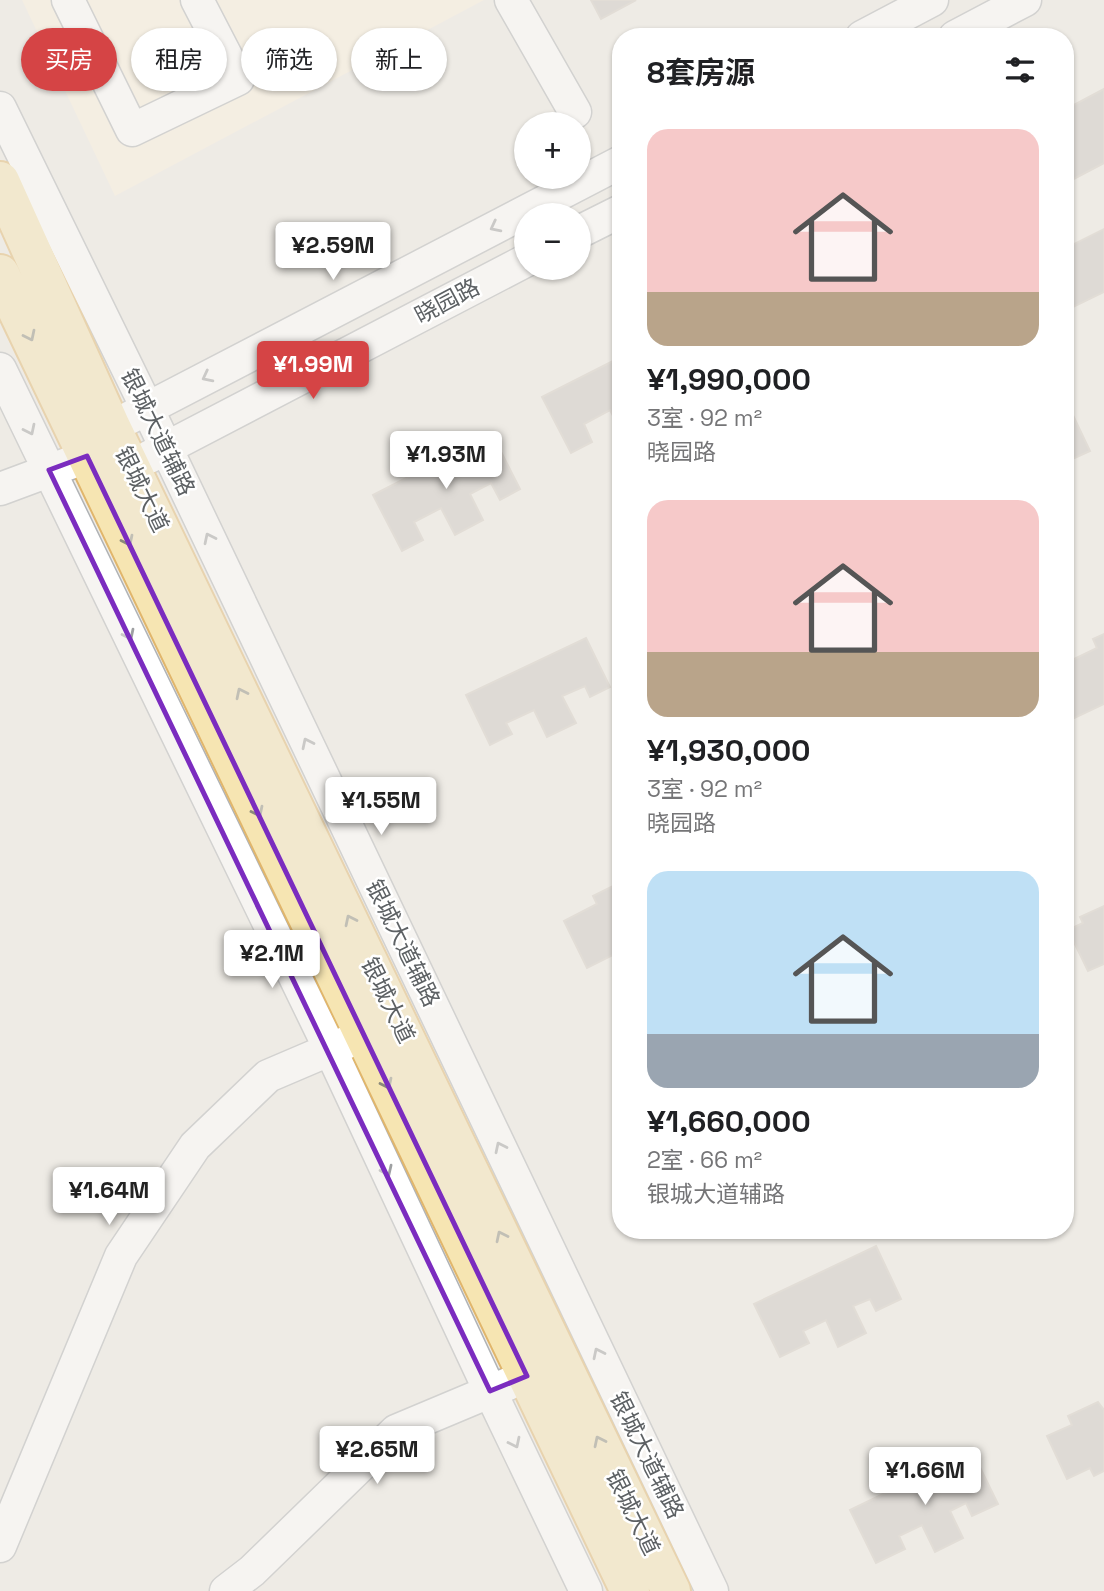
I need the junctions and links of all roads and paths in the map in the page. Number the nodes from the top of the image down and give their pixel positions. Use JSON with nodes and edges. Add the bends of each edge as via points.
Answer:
{"nodes":[{"id":1,"x":68,"y":0,"type":"edge"},
{"id":2,"x":197,"y":0,"type":"edge"},
{"id":3,"x":511,"y":0,"type":"edge"},
{"id":4,"x":932,"y":0,"type":"edge"},
{"id":5,"x":1025,"y":0,"type":"edge"},
{"id":6,"x":879,"y":28,"type":"edge"},
{"id":7,"x":972,"y":28,"type":"edge"},
{"id":8,"x":0,"y":108,"type":"edge"},
{"id":9,"x":575,"y":112,"type":"dead end"},
{"id":10,"x":612,"y":167,"type":"edge"},
{"id":11,"x":0,"y":181,"type":"edge"},
{"id":12,"x":612,"y":216,"type":"edge"},
{"id":13,"x":591,"y":226,"type":"edge"},
{"id":14,"x":514,"y":267,"type":"edge"},
{"id":15,"x":0,"y":274,"type":"edge"},
{"id":16,"x":0,"y":369,"type":"edge"},
{"id":17,"x":147,"y":408,"type":"junction"},
{"id":18,"x":111,"y":427,"type":"junction"},
{"id":19,"x":166,"y":448,"type":"junction"},
{"id":20,"x":87,"y":456,"type":"junction"},
{"id":21,"x":132,"y":466,"type":"junction"},
{"id":22,"x":49,"y":470,"type":"junction"},
{"id":23,"x":0,"y":489,"type":"edge"},
{"id":24,"x":347,"y":1042,"type":"junction"},
{"id":25,"x":527,"y":1376,"type":"junction"},
{"id":26,"x":490,"y":1391,"type":"junction"},
{"id":27,"x":0,"y":1478,"type":"edge"},
{"id":28,"x":16,"y":1509,"type":"junction"},
{"id":29,"x":0,"y":1546,"type":"edge"},
{"id":30,"x":226,"y":1591,"type":"edge"},
{"id":31,"x":586,"y":1591,"type":"edge"},
{"id":32,"x":631,"y":1591,"type":"edge"},
{"id":33,"x":671,"y":1591,"type":"edge"},
{"id":34,"x":712,"y":1591,"type":"edge"}],
"edges":[{"from":1,"to":2,"type":"street","via":[[132,130],[237,79]]},
{"from":3,"to":9,"type":"street"},
{"from":4,"to":6,"type":"street"},
{"from":5,"to":7,"type":"street"},
{"from":8,"to":17,"type":"street","name":"银城大道辅路"},
{"from":10,"to":17,"type":"street","name":"晓园路","one_way":true},
{"from":11,"to":18,"type":"main road","name":"银城大道"},
{"from":12,"to":13,"type":"street"},
{"from":14,"to":19,"type":"street","name":"晓园路"},
{"from":15,"to":20,"type":"main road","name":"银城大道","one_way":true},
{"from":16,"to":22,"type":"street","one_way":true},
{"from":17,"to":18,"type":"street","name":"晓园路"},
{"from":17,"to":19,"type":"street","name":"银城大道辅路"},
{"from":18,"to":20,"type":"street","name":"晓园路"},
{"from":18,"to":21,"type":"main road","name":"银城大道"},
{"from":19,"to":21,"type":"street","name":"晓园路"},
{"from":34,"to":19,"type":"street","name":"银城大道辅路","one_way":true},
{"from":20,"to":21,"type":"street"},
{"from":20,"to":22,"type":"street"},
{"from":20,"to":24,"type":"main road","name":"银城大道","one_way":true},
{"from":33,"to":21,"type":"main road","name":"银城大道","one_way":true},
{"from":22,"to":23,"type":"street"},
{"from":22,"to":24,"type":"street","one_way":true},
{"from":24,"to":25,"type":"main road","name":"银城大道","one_way":true},
{"from":24,"to":26,"type":"street","one_way":true},
{"from":24,"to":28,"type":"street","via":[[268,1076],[195,1146],[121,1256]]},
{"from":25,"to":26,"type":"street"},
{"from":25,"to":32,"type":"main road","name":"银城大道"},
{"from":26,"to":30,"type":"street","via":[[396,1431]]},
{"from":26,"to":31,"type":"street","one_way":true},
{"from":27,"to":28,"type":"street"},
{"from":28,"to":29,"type":"street"}]}
